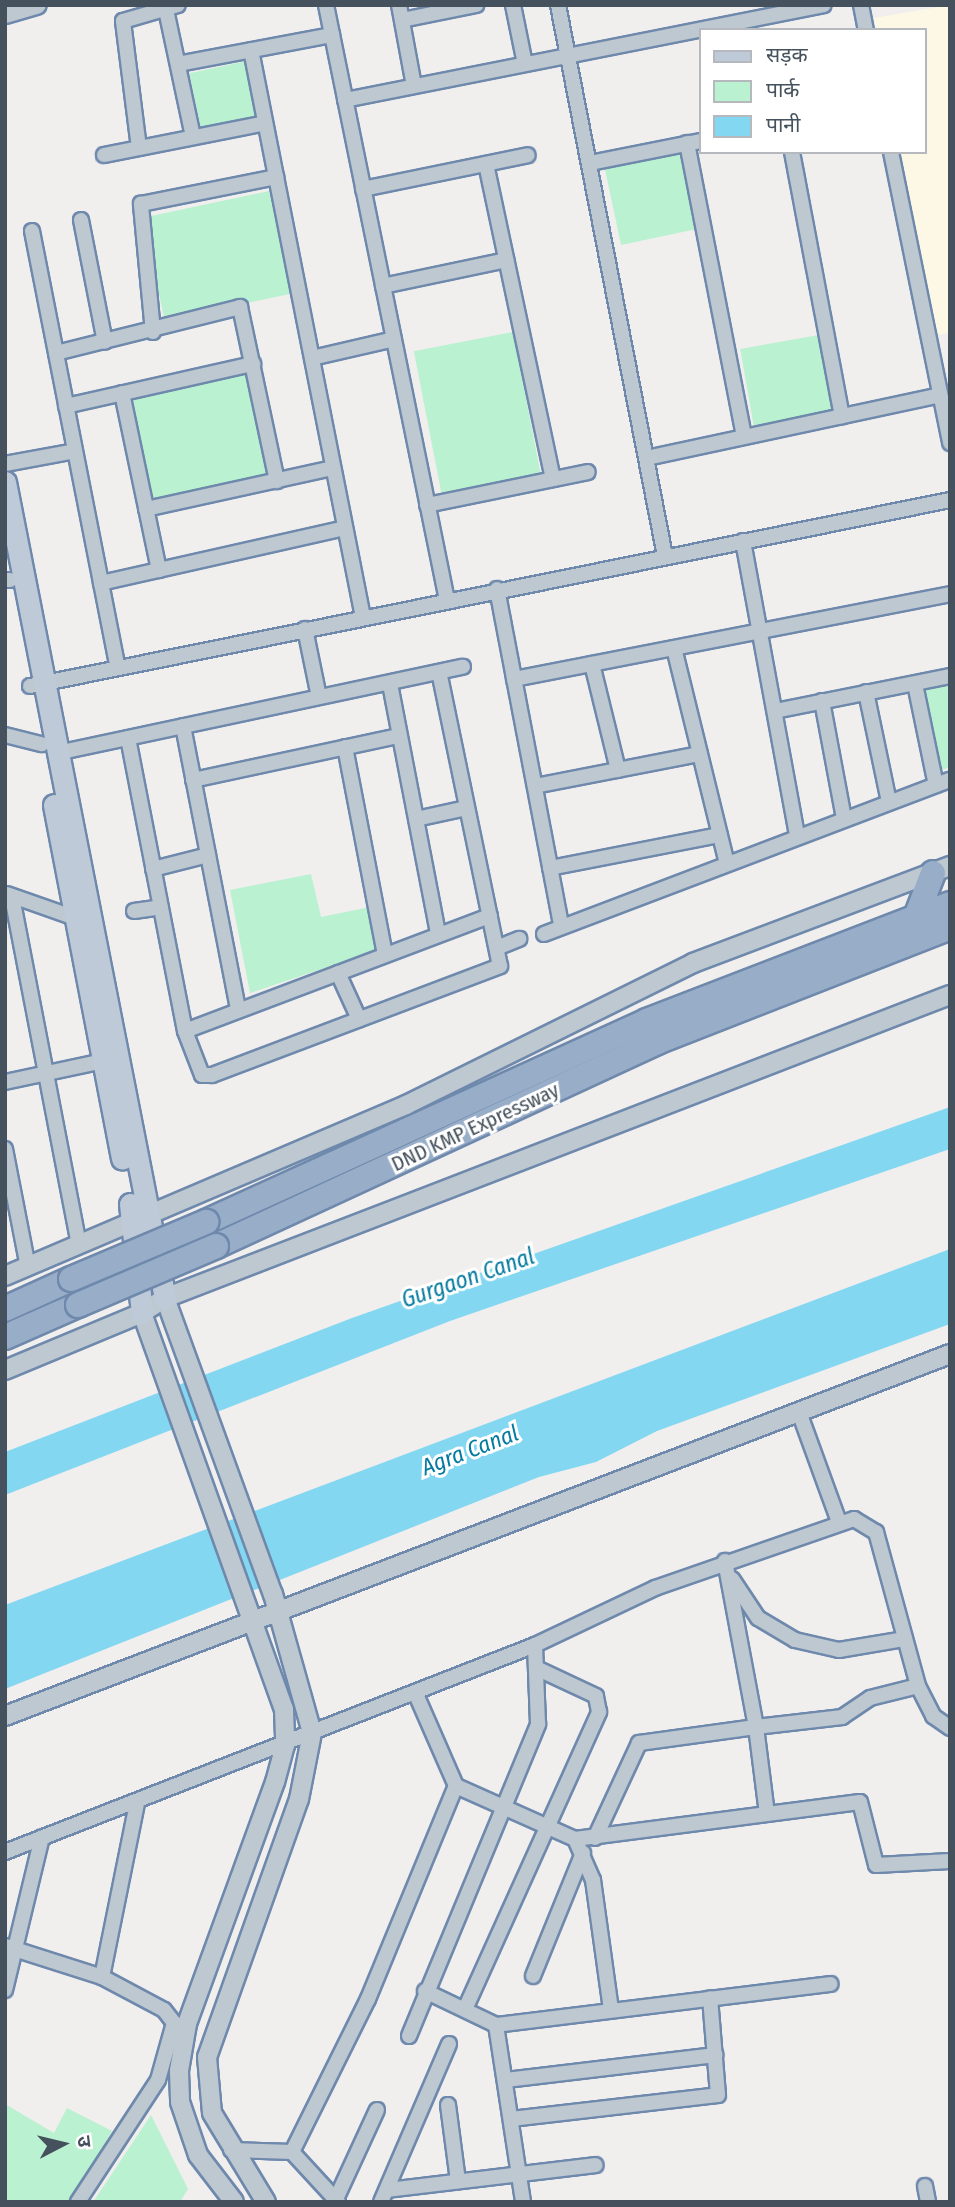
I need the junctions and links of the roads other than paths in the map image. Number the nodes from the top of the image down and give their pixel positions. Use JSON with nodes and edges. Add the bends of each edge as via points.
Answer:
{"nodes":[{"id":1,"x":37,"y":5,"type":"edge"},
{"id":2,"x":326,"y":5,"type":"edge"},
{"id":3,"x":476,"y":5,"type":"edge"},
{"id":4,"x":513,"y":5,"type":"edge"},
{"id":5,"x":558,"y":5,"type":"edge"},
{"id":6,"x":824,"y":5,"type":"edge"},
{"id":7,"x":861,"y":5,"type":"edge"},
{"id":8,"x":169,"y":6,"type":"edge"},
{"id":9,"x":7,"y":12,"type":"edge"},
{"id":10,"x":400,"y":12,"type":"edge"},
{"id":11,"x":709,"y":28,"type":"edge"},
{"id":12,"x":866,"y":28,"type":"edge"},
{"id":13,"x":699,"y":30,"type":"edge"},
{"id":14,"x":332,"y":35,"type":"junction"},
{"id":15,"x":251,"y":50,"type":"junction"},
{"id":16,"x":569,"y":56,"type":"junction"},
{"id":17,"x":177,"y":64,"type":"junction"},
{"id":18,"x":525,"y":64,"type":"junction"},
{"id":19,"x":414,"y":86,"type":"junction"},
{"id":20,"x":345,"y":100,"type":"junction"},
{"id":21,"x":265,"y":123,"type":"junction"},
{"id":22,"x":193,"y":137,"type":"junction"},
{"id":23,"x":694,"y":142,"type":"edge"},
{"id":24,"x":139,"y":148,"type":"junction"},
{"id":25,"x":792,"y":154,"type":"edge"},
{"id":26,"x":891,"y":154,"type":"edge"},
{"id":27,"x":104,"y":155,"type":"dead end"},
{"id":28,"x":528,"y":155,"type":"dead end"},
{"id":29,"x":590,"y":163,"type":"junction"},
{"id":30,"x":486,"y":164,"type":"junction"},
{"id":31,"x":276,"y":177,"type":"junction"},
{"id":32,"x":363,"y":189,"type":"junction"},
{"id":33,"x":81,"y":220,"type":"dead end"},
{"id":34,"x":32,"y":231,"type":"dead end"},
{"id":35,"x":506,"y":260,"type":"junction"},
{"id":36,"x":383,"y":286,"type":"junction"},
{"id":37,"x":153,"y":332,"type":"junction"},
{"id":38,"x":394,"y":339,"type":"junction"},
{"id":39,"x":105,"y":342,"type":"junction"},
{"id":40,"x":56,"y":353,"type":"junction"},
{"id":41,"x":312,"y":358,"type":"junction"},
{"id":42,"x":253,"y":364,"type":"junction"},
{"id":43,"x":943,"y":378,"type":"edge"},
{"id":44,"x":122,"y":393,"type":"junction"},
{"id":45,"x":940,"y":395,"type":"junction"},
{"id":46,"x":66,"y":405,"type":"junction"},
{"id":47,"x":842,"y":416,"type":"junction"},
{"id":48,"x":744,"y":437,"type":"junction"},
{"id":49,"x":950,"y":443,"type":"edge"},
{"id":50,"x":75,"y":452,"type":"junction"},
{"id":51,"x":647,"y":458,"type":"junction"},
{"id":52,"x":5,"y":464,"type":"edge"},
{"id":53,"x":334,"y":468,"type":"junction"},
{"id":54,"x":588,"y":472,"type":"dead end"},
{"id":55,"x":553,"y":479,"type":"junction"},
{"id":56,"x":276,"y":481,"type":"junction"},
{"id":57,"x":5,"y":482,"type":"edge"},
{"id":58,"x":950,"y":500,"type":"edge"},
{"id":59,"x":427,"y":505,"type":"junction"},
{"id":60,"x":146,"y":509,"type":"junction"},
{"id":61,"x":345,"y":528,"type":"junction"},
{"id":62,"x":743,"y":541,"type":"junction"},
{"id":63,"x":5,"y":556,"type":"edge"},
{"id":64,"x":665,"y":556,"type":"junction"},
{"id":65,"x":159,"y":570,"type":"junction"},
{"id":66,"x":8,"y":580,"type":"edge"},
{"id":67,"x":101,"y":583,"type":"junction"},
{"id":68,"x":497,"y":589,"type":"junction"},
{"id":69,"x":950,"y":594,"type":"edge"},
{"id":70,"x":447,"y":600,"type":"junction"},
{"id":71,"x":363,"y":617,"type":"junction"},
{"id":72,"x":305,"y":629,"type":"junction"},
{"id":73,"x":763,"y":633,"type":"junction"},
{"id":74,"x":674,"y":648,"type":"junction"},
{"id":75,"x":592,"y":664,"type":"junction"},
{"id":76,"x":118,"y":667,"type":"junction"},
{"id":77,"x":463,"y":667,"type":"dead end"},
{"id":78,"x":439,"y":672,"type":"junction"},
{"id":79,"x":950,"y":676,"type":"edge"},
{"id":80,"x":514,"y":679,"type":"junction"},
{"id":81,"x":37,"y":684,"type":"junction"},
{"id":82,"x":390,"y":684,"type":"junction"},
{"id":83,"x":915,"y":684,"type":"junction"},
{"id":84,"x":866,"y":692,"type":"junction"},
{"id":85,"x":319,"y":698,"type":"junction"},
{"id":86,"x":822,"y":701,"type":"junction"},
{"id":87,"x":775,"y":711,"type":"junction"},
{"id":88,"x":183,"y":726,"type":"junction"},
{"id":89,"x":5,"y":735,"type":"edge"},
{"id":90,"x":398,"y":736,"type":"junction"},
{"id":91,"x":128,"y":738,"type":"junction"},
{"id":92,"x":345,"y":747,"type":"junction"},
{"id":93,"x":49,"y":748,"type":"junction"},
{"id":94,"x":701,"y":754,"type":"junction"},
{"id":95,"x":618,"y":770,"type":"junction"},
{"id":96,"x":193,"y":780,"type":"junction"},
{"id":97,"x":943,"y":782,"type":"edge"},
{"id":98,"x":535,"y":786,"type":"junction"},
{"id":99,"x":889,"y":802,"type":"junction"},
{"id":100,"x":466,"y":808,"type":"junction"},
{"id":101,"x":416,"y":819,"type":"junction"},
{"id":102,"x":844,"y":819,"type":"junction"},
{"id":103,"x":720,"y":835,"type":"junction"},
{"id":104,"x":797,"y":836,"type":"junction"},
{"id":105,"x":208,"y":855,"type":"junction"},
{"id":106,"x":727,"y":863,"type":"junction"},
{"id":107,"x":550,"y":868,"type":"junction"},
{"id":108,"x":153,"y":869,"type":"junction"},
{"id":109,"x":941,"y":870,"type":"edge"},
{"id":110,"x":9,"y":895,"type":"edge"},
{"id":111,"x":950,"y":904,"type":"edge"},
{"id":112,"x":161,"y":907,"type":"junction"},
{"id":113,"x":134,"y":911,"type":"dead end"},
{"id":114,"x":490,"y":916,"type":"junction"},
{"id":115,"x":916,"y":917,"type":"junction"},
{"id":116,"x":75,"y":918,"type":"junction"},
{"id":117,"x":561,"y":926,"type":"junction"},
{"id":118,"x":950,"y":927,"type":"edge"},
{"id":119,"x":438,"y":933,"type":"junction"},
{"id":120,"x":544,"y":934,"type":"dead end"},
{"id":121,"x":519,"y":939,"type":"dead end"},
{"id":122,"x":499,"y":947,"type":"junction"},
{"id":123,"x":385,"y":954,"type":"junction"},
{"id":124,"x":338,"y":973,"type":"junction"},
{"id":125,"x":950,"y":995,"type":"edge"},
{"id":126,"x":238,"y":1010,"type":"junction"},
{"id":127,"x":359,"y":1019,"type":"junction"},
{"id":128,"x":185,"y":1031,"type":"junction"},
{"id":129,"x":103,"y":1061,"type":"junction"},
{"id":130,"x":50,"y":1074,"type":"junction"},
{"id":131,"x":5,"y":1082,"type":"edge"},
{"id":132,"x":5,"y":1149,"type":"edge"},
{"id":133,"x":138,"y":1220,"type":"junction"},
{"id":134,"x":79,"y":1244,"type":"junction"},
{"id":135,"x":27,"y":1262,"type":"junction"},
{"id":136,"x":5,"y":1276,"type":"edge"},
{"id":137,"x":164,"y":1298,"type":"junction"},
{"id":138,"x":5,"y":1309,"type":"edge"},
{"id":139,"x":142,"y":1313,"type":"junction"},
{"id":140,"x":5,"y":1337,"type":"edge"},
{"id":141,"x":950,"y":1354,"type":"edge"},
{"id":142,"x":5,"y":1370,"type":"edge"},
{"id":143,"x":799,"y":1412,"type":"junction"},
{"id":144,"x":839,"y":1522,"type":"junction"},
{"id":145,"x":727,"y":1568,"type":"junction"},
{"id":146,"x":276,"y":1602,"type":"junction"},
{"id":147,"x":254,"y":1620,"type":"junction"},
{"id":148,"x":905,"y":1639,"type":"junction"},
{"id":149,"x":535,"y":1646,"type":"junction"},
{"id":150,"x":538,"y":1669,"type":"junction"},
{"id":151,"x":918,"y":1686,"type":"junction"},
{"id":152,"x":415,"y":1692,"type":"junction"},
{"id":153,"x":5,"y":1716,"type":"edge"},
{"id":154,"x":756,"y":1727,"type":"junction"},
{"id":155,"x":950,"y":1728,"type":"edge"},
{"id":156,"x":312,"y":1732,"type":"junction"},
{"id":157,"x":285,"y":1745,"type":"junction"},
{"id":158,"x":456,"y":1786,"type":"junction"},
{"id":159,"x":137,"y":1804,"type":"junction"},
{"id":160,"x":499,"y":1805,"type":"junction"},
{"id":161,"x":767,"y":1814,"type":"junction"},
{"id":162,"x":547,"y":1826,"type":"junction"},
{"id":163,"x":42,"y":1837,"type":"junction"},
{"id":164,"x":595,"y":1838,"type":"junction"},
{"id":165,"x":575,"y":1839,"type":"junction"},
{"id":166,"x":5,"y":1852,"type":"edge"},
{"id":167,"x":583,"y":1853,"type":"junction"},
{"id":168,"x":950,"y":1861,"type":"edge"},
{"id":169,"x":12,"y":1948,"type":"edge"},
{"id":170,"x":533,"y":1976,"type":"dead end"},
{"id":171,"x":102,"y":1977,"type":"junction"},
{"id":172,"x":831,"y":1984,"type":"dead end"},
{"id":173,"x":5,"y":1990,"type":"edge"},
{"id":174,"x":425,"y":1991,"type":"junction"},
{"id":175,"x":710,"y":1998,"type":"junction"},
{"id":176,"x":466,"y":2007,"type":"junction"},
{"id":177,"x":611,"y":2009,"type":"junction"},
{"id":178,"x":496,"y":2025,"type":"junction"},
{"id":179,"x":409,"y":2036,"type":"dead end"},
{"id":180,"x":449,"y":2044,"type":"dead end"},
{"id":181,"x":716,"y":2055,"type":"junction"},
{"id":182,"x":506,"y":2080,"type":"junction"},
{"id":183,"x":448,"y":2105,"type":"dead end"},
{"id":184,"x":377,"y":2110,"type":"dead end"},
{"id":185,"x":512,"y":2119,"type":"junction"},
{"id":186,"x":232,"y":2150,"type":"junction"},
{"id":187,"x":292,"y":2152,"type":"junction"},
{"id":188,"x":596,"y":2165,"type":"dead end"},
{"id":189,"x":519,"y":2174,"type":"junction"},
{"id":190,"x":458,"y":2181,"type":"junction"},
{"id":191,"x":925,"y":2186,"type":"dead end"},
{"id":192,"x":384,"y":2196,"type":"edge"},
{"id":193,"x":337,"y":2201,"type":"edge"},
{"id":194,"x":78,"y":2202,"type":"edge"},
{"id":195,"x":234,"y":2202,"type":"edge"},
{"id":196,"x":267,"y":2202,"type":"edge"},
{"id":197,"x":523,"y":2202,"type":"edge"},
{"id":198,"x":928,"y":2202,"type":"edge"}],
"edges":[{"from":1,"to":9,"type":"street"},
{"from":2,"to":14,"type":"street"},
{"from":3,"to":10,"type":"street"},
{"from":4,"to":18,"type":"street"},
{"from":5,"to":16,"type":"street"},
{"from":6,"to":11,"type":"street"},
{"from":7,"to":12,"type":"street"},
{"from":8,"to":17,"type":"street"},
{"from":8,"to":24,"type":"street","via":[[127,17],[121,28]]},
{"from":10,"to":19,"type":"street"},
{"from":13,"to":16,"type":"street"},
{"from":14,"to":15,"type":"street"},
{"from":14,"to":20,"type":"street"},
{"from":15,"to":17,"type":"street"},
{"from":15,"to":21,"type":"street"},
{"from":16,"to":18,"type":"street"},
{"from":16,"to":29,"type":"street"},
{"from":17,"to":22,"type":"street"},
{"from":18,"to":19,"type":"street"},
{"from":19,"to":20,"type":"street"},
{"from":20,"to":32,"type":"street"},
{"from":21,"to":22,"type":"street"},
{"from":21,"to":31,"type":"street"},
{"from":22,"to":24,"type":"street"},
{"from":23,"to":29,"type":"street"},
{"from":23,"to":48,"type":"street"},
{"from":24,"to":27,"type":"street"},
{"from":25,"to":47,"type":"street"},
{"from":26,"to":43,"type":"street"},
{"from":28,"to":30,"type":"street"},
{"from":29,"to":51,"type":"street"},
{"from":30,"to":32,"type":"street"},
{"from":30,"to":35,"type":"street"},
{"from":31,"to":37,"type":"street","via":[[141,204]]},
{"from":31,"to":41,"type":"street"},
{"from":32,"to":36,"type":"street"},
{"from":33,"to":39,"type":"street"},
{"from":34,"to":40,"type":"street"},
{"from":35,"to":36,"type":"street"},
{"from":35,"to":55,"type":"street"},
{"from":36,"to":38,"type":"street"},
{"from":37,"to":39,"type":"street"},
{"from":37,"to":42,"type":"street","via":[[240,307]]},
{"from":38,"to":41,"type":"street"},
{"from":38,"to":59,"type":"street"},
{"from":39,"to":40,"type":"street"},
{"from":40,"to":46,"type":"street"},
{"from":41,"to":53,"type":"street"},
{"from":42,"to":44,"type":"street"},
{"from":42,"to":56,"type":"street"},
{"from":43,"to":45,"type":"street"},
{"from":44,"to":46,"type":"street"},
{"from":44,"to":60,"type":"street"},
{"from":45,"to":47,"type":"street"},
{"from":45,"to":49,"type":"street"},
{"from":46,"to":50,"type":"street"},
{"from":47,"to":48,"type":"street"},
{"from":48,"to":51,"type":"street"},
{"from":50,"to":52,"type":"street"},
{"from":50,"to":67,"type":"street"},
{"from":51,"to":64,"type":"street"},
{"from":53,"to":56,"type":"street"},
{"from":53,"to":61,"type":"street"},
{"from":54,"to":55,"type":"street"},
{"from":55,"to":59,"type":"street"},
{"from":56,"to":60,"type":"street"},
{"from":57,"to":81,"type":"main road"},
{"from":58,"to":62,"type":"street"},
{"from":59,"to":70,"type":"street"},
{"from":60,"to":65,"type":"street"},
{"from":61,"to":65,"type":"street"},
{"from":61,"to":71,"type":"street"},
{"from":62,"to":64,"type":"street"},
{"from":62,"to":73,"type":"street"},
{"from":63,"to":66,"type":"main road"},
{"from":64,"to":68,"type":"street"},
{"from":65,"to":67,"type":"street"},
{"from":66,"to":81,"type":"main road"},
{"from":67,"to":76,"type":"street"},
{"from":68,"to":70,"type":"street"},
{"from":68,"to":80,"type":"street"},
{"from":69,"to":73,"type":"street"},
{"from":70,"to":71,"type":"street"},
{"from":71,"to":72,"type":"street"},
{"from":72,"to":76,"type":"street"},
{"from":72,"to":85,"type":"street"},
{"from":73,"to":74,"type":"street"},
{"from":73,"to":87,"type":"street"},
{"from":74,"to":75,"type":"street"},
{"from":74,"to":94,"type":"street"},
{"from":75,"to":80,"type":"street"},
{"from":75,"to":95,"type":"street"},
{"from":76,"to":81,"type":"street"},
{"from":77,"to":78,"type":"street"},
{"from":78,"to":82,"type":"street"},
{"from":78,"to":100,"type":"street"},
{"from":79,"to":83,"type":"street"},
{"from":80,"to":98,"type":"street"},
{"from":81,"to":93,"type":"main road"},
{"from":82,"to":85,"type":"street"},
{"from":82,"to":90,"type":"street"},
{"from":83,"to":84,"type":"street"},
{"from":83,"to":97,"type":"street"},
{"from":84,"to":86,"type":"street"},
{"from":84,"to":99,"type":"street"},
{"from":85,"to":88,"type":"street"},
{"from":86,"to":87,"type":"street"},
{"from":86,"to":102,"type":"street"},
{"from":87,"to":104,"type":"street"},
{"from":88,"to":91,"type":"street"},
{"from":88,"to":96,"type":"street"},
{"from":89,"to":93,"type":"street"},
{"from":90,"to":92,"type":"street"},
{"from":90,"to":101,"type":"street"},
{"from":91,"to":93,"type":"street"},
{"from":91,"to":108,"type":"street"},
{"from":92,"to":96,"type":"street"},
{"from":92,"to":123,"type":"street"},
{"from":93,"to":116,"type":"main road"},
{"from":93,"to":133,"type":"main road","via":[[120,1055]]},
{"from":94,"to":95,"type":"street"},
{"from":94,"to":103,"type":"street"},
{"from":95,"to":98,"type":"street"},
{"from":96,"to":105,"type":"street"},
{"from":97,"to":99,"type":"street"},
{"from":98,"to":107,"type":"street"},
{"from":99,"to":102,"type":"street"},
{"from":100,"to":101,"type":"street"},
{"from":100,"to":114,"type":"street"},
{"from":101,"to":119,"type":"street"},
{"from":102,"to":104,"type":"street"},
{"from":103,"to":106,"type":"street"},
{"from":103,"to":107,"type":"street"},
{"from":104,"to":106,"type":"street"},
{"from":105,"to":108,"type":"street"},
{"from":105,"to":126,"type":"street"},
{"from":106,"to":117,"type":"street"},
{"from":107,"to":117,"type":"street"},
{"from":108,"to":112,"type":"street"},
{"from":109,"to":115,"type":"highway"},
{"from":109,"to":133,"type":"street","via":[[693,963],[406,1105]]},
{"from":110,"to":116,"type":"street"},
{"from":110,"to":130,"type":"street"},
{"from":111,"to":115,"type":"highway","name":"DND KMP Expressway"},
{"from":112,"to":113,"type":"street"},
{"from":112,"to":128,"type":"street"},
{"from":114,"to":119,"type":"street"},
{"from":114,"to":122,"type":"street"},
{"from":115,"to":138,"type":"highway","name":"DND KMP Expressway","bridge":true,"via":[[647,1021]]},
{"from":116,"to":129,"type":"main road"},
{"from":117,"to":120,"type":"street"},
{"from":118,"to":140,"type":"highway","name":"DND KMP Expressway","bridge":true,"via":[[657,1042],[216,1246]]},
{"from":119,"to":123,"type":"street"},
{"from":121,"to":122,"type":"street"},
{"from":122,"to":127,"type":"street","via":[[500,966],[492,971]]},
{"from":123,"to":124,"type":"street"},
{"from":124,"to":126,"type":"street"},
{"from":124,"to":127,"type":"street"},
{"from":125,"to":137,"type":"street"},
{"from":126,"to":128,"type":"street"},
{"from":127,"to":128,"type":"street","via":[[212,1075],[202,1074]]},
{"from":129,"to":130,"type":"street"},
{"from":129,"to":133,"type":"main road"},
{"from":130,"to":131,"type":"street"},
{"from":130,"to":134,"type":"street"},
{"from":132,"to":135,"type":"street"},
{"from":133,"to":134,"type":"street"},
{"from":133,"to":137,"type":"main road"},
{"from":133,"to":139,"type":"main road"},
{"from":134,"to":135,"type":"street"},
{"from":135,"to":136,"type":"street"},
{"from":137,"to":139,"type":"street"},
{"from":137,"to":146,"type":"street"},
{"from":139,"to":142,"type":"street"},
{"from":139,"to":147,"type":"street"},
{"from":141,"to":143,"type":"street"},
{"from":143,"to":144,"type":"street"},
{"from":143,"to":146,"type":"street"},
{"from":144,"to":145,"type":"street"},
{"from":144,"to":148,"type":"street","via":[[867,1522],[876,1532]]},
{"from":145,"to":148,"type":"street","via":[[758,1618],[795,1640],[839,1650]]},
{"from":145,"to":149,"type":"street"},
{"from":145,"to":154,"type":"street"},
{"from":146,"to":147,"type":"street"},
{"from":146,"to":156,"type":"street"},
{"from":147,"to":153,"type":"street"},
{"from":147,"to":157,"type":"street","via":[[284,1709]]},
{"from":148,"to":151,"type":"street"},
{"from":149,"to":150,"type":"street"},
{"from":149,"to":152,"type":"street"},
{"from":150,"to":160,"type":"street","via":[[541,1714]]},
{"from":150,"to":162,"type":"street","via":[[581,1686],[600,1704]]},
{"from":151,"to":154,"type":"street","via":[[870,1698],[842,1717]]},
{"from":151,"to":155,"type":"street","via":[[933,1717]]},
{"from":152,"to":156,"type":"street"},
{"from":152,"to":158,"type":"street"},
{"from":154,"to":161,"type":"street"},
{"from":154,"to":164,"type":"street","via":[[639,1743]]},
{"from":156,"to":157,"type":"street"},
{"from":156,"to":186,"type":"street","via":[[299,1799],[206,2057],[212,2113]]},
{"from":157,"to":159,"type":"street"},
{"from":157,"to":195,"type":"street","via":[[187,2024],[178,2071],[180,2102],[198,2155]]},
{"from":158,"to":160,"type":"street"},
{"from":158,"to":187,"type":"street","via":[[368,1999]]},
{"from":159,"to":163,"type":"street"},
{"from":159,"to":171,"type":"street"},
{"from":160,"to":162,"type":"street"},
{"from":160,"to":174,"type":"street"},
{"from":161,"to":164,"type":"street"},
{"from":161,"to":168,"type":"street","via":[[860,1802],[876,1865]]},
{"from":162,"to":165,"type":"street"},
{"from":162,"to":176,"type":"street"},
{"from":163,"to":166,"type":"street"},
{"from":163,"to":169,"type":"street"},
{"from":164,"to":165,"type":"street"},
{"from":165,"to":167,"type":"street"},
{"from":167,"to":170,"type":"street"},
{"from":167,"to":177,"type":"street"},
{"from":169,"to":171,"type":"street"},
{"from":169,"to":173,"type":"street"},
{"from":171,"to":194,"type":"street","via":[[169,2015],[176,2035],[158,2080]]},
{"from":172,"to":175,"type":"street"},
{"from":174,"to":176,"type":"street"},
{"from":174,"to":179,"type":"street"},
{"from":175,"to":177,"type":"street"},
{"from":175,"to":181,"type":"street"},
{"from":176,"to":178,"type":"street"},
{"from":177,"to":178,"type":"street"},
{"from":178,"to":182,"type":"street"},
{"from":180,"to":192,"type":"street"},
{"from":181,"to":182,"type":"street"},
{"from":181,"to":185,"type":"street","via":[[720,2089],[710,2098]]},
{"from":182,"to":185,"type":"street"},
{"from":183,"to":190,"type":"street"},
{"from":184,"to":193,"type":"street"},
{"from":185,"to":189,"type":"street"},
{"from":186,"to":187,"type":"street"},
{"from":186,"to":196,"type":"street"},
{"from":187,"to":193,"type":"street"},
{"from":188,"to":189,"type":"street"},
{"from":189,"to":190,"type":"street"},
{"from":189,"to":197,"type":"street"},
{"from":190,"to":192,"type":"street"},
{"from":191,"to":198,"type":"street"}]}
